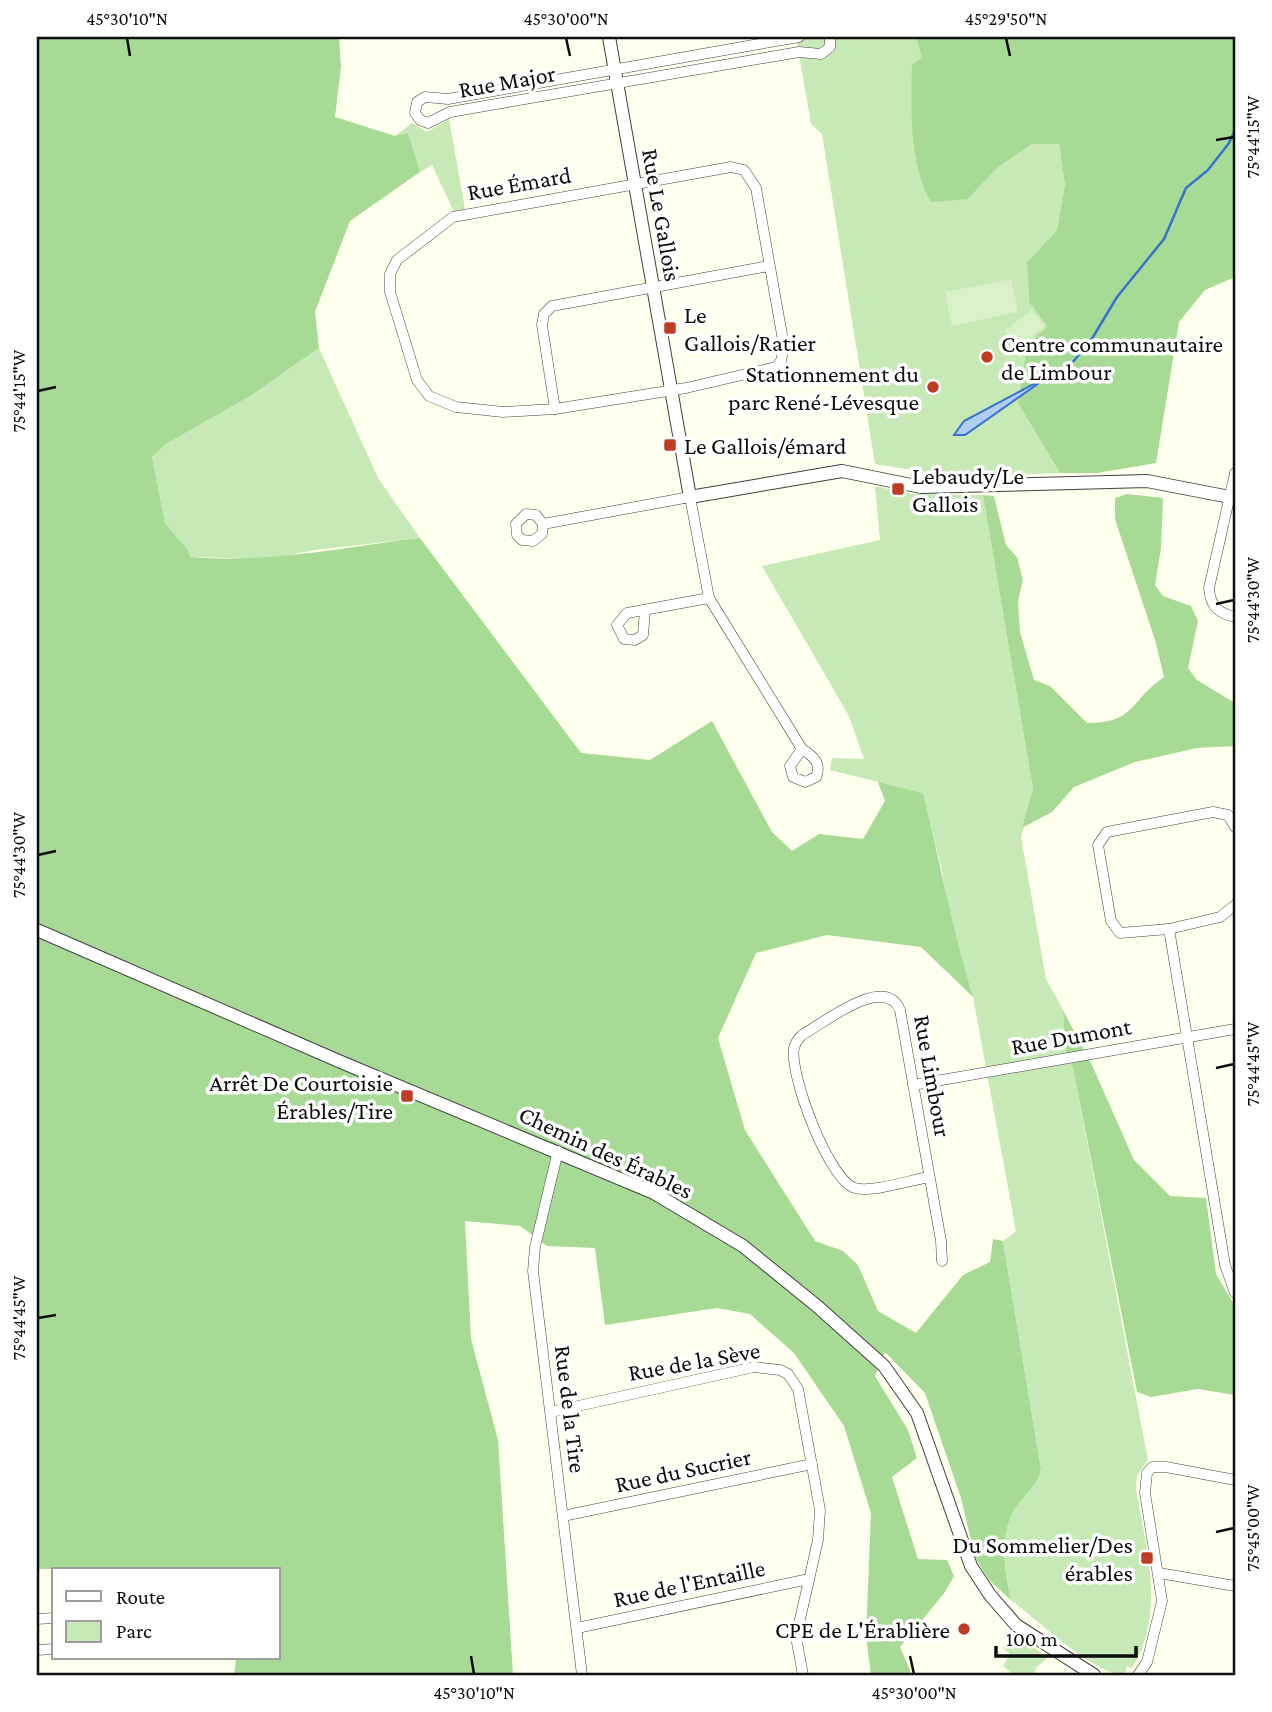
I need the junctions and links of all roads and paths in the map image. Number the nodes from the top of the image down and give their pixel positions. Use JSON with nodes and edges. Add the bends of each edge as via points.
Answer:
{"nodes":[{"id":1,"x":609,"y":37,"type":"edge"},
{"id":2,"x":799,"y":37,"type":"edge"},
{"id":3,"x":830,"y":37,"type":"edge"},
{"id":4,"x":617,"y":77,"type":"junction"},
{"id":5,"x":635,"y":184,"type":"junction"},
{"id":6,"x":769,"y":265,"type":"junction"},
{"id":7,"x":654,"y":288,"type":"junction"},
{"id":8,"x":671,"y":390,"type":"junction"},
{"id":9,"x":555,"y":409,"type":"junction"},
{"id":10,"x":1235,"y":473,"type":"edge"},
{"id":11,"x":690,"y":497,"type":"junction"},
{"id":12,"x":1233,"y":498,"type":"edge"},
{"id":13,"x":543,"y":524,"type":"dead end"},
{"id":14,"x":709,"y":598,"type":"junction"},
{"id":15,"x":645,"y":610,"type":"dead end"},
{"id":16,"x":1235,"y":617,"type":"edge"},
{"id":17,"x":802,"y":749,"type":"dead end"},
{"id":18,"x":1235,"y":827,"type":"edge"},
{"id":19,"x":1235,"y":905,"type":"edge"},
{"id":20,"x":1168,"y":929,"type":"junction"},
{"id":21,"x":37,"y":930,"type":"edge"},
{"id":22,"x":1235,"y":1028,"type":"edge"},
{"id":23,"x":1188,"y":1037,"type":"junction"},
{"id":24,"x":913,"y":1085,"type":"junction"},
{"id":25,"x":558,"y":1151,"type":"junction"},
{"id":26,"x":929,"y":1177,"type":"junction"},
{"id":27,"x":942,"y":1261,"type":"dead end"},
{"id":28,"x":1235,"y":1293,"type":"edge"},
{"id":29,"x":551,"y":1412,"type":"junction"},
{"id":30,"x":812,"y":1464,"type":"junction"},
{"id":31,"x":1235,"y":1480,"type":"edge"},
{"id":32,"x":563,"y":1516,"type":"junction"},
{"id":33,"x":1159,"y":1573,"type":"junction"},
{"id":34,"x":809,"y":1579,"type":"junction"},
{"id":35,"x":1235,"y":1586,"type":"edge"},
{"id":36,"x":577,"y":1628,"type":"junction"},
{"id":37,"x":582,"y":1675,"type":"edge"},
{"id":38,"x":803,"y":1675,"type":"edge"},
{"id":39,"x":1094,"y":1675,"type":"edge"},
{"id":40,"x":1138,"y":1675,"type":"edge"}],
"edges":[{"from":1,"to":4,"type":"street","name":"Rue Le Gallois"},
{"from":2,"to":4,"type":"street","name":"Rue Major"},
{"from":3,"to":4,"type":"street","name":"Rue Major","via":[[831,47],[821,54],[799,52]]},
{"from":4,"to":4,"type":"street","name":"Rue Major","via":[[448,99],[425,97],[417,102],[415,113],[428,123],[450,112]]},
{"from":4,"to":5,"type":"street","name":"Rue Le Gallois"},
{"from":5,"to":6,"type":"street","name":"Rue Émard","via":[[731,167],[744,170],[756,188]]},
{"from":5,"to":7,"type":"street","name":"Rue Le Gallois"},
{"from":5,"to":9,"type":"street","name":"Rue Émard","via":[[453,217],[392,266],[390,292],[412,368],[429,396],[456,407],[484,411]]},
{"from":6,"to":7,"type":"street"},
{"from":6,"to":8,"type":"street","name":"Rue Émard","via":[[784,345],[781,361],[761,372]]},
{"from":7,"to":8,"type":"street","name":"Rue Le Gallois"},
{"from":7,"to":9,"type":"street","via":[[559,303],[544,314],[542,334]]},
{"from":8,"to":9,"type":"street","name":"Rue Émard"},
{"from":8,"to":11,"type":"street","name":"Rue Le Gallois"},
{"from":10,"to":12,"type":"street"},
{"from":11,"to":12,"type":"street","via":[[842,471],[921,487],[1147,481]]},
{"from":11,"to":13,"type":"street"},
{"from":11,"to":14,"type":"street","name":"Rue Le Gallois"},
{"from":12,"to":16,"type":"street","via":[[1209,588],[1218,611]]},
{"from":14,"to":15,"type":"street"},
{"from":14,"to":17,"type":"street","name":"Rue Le Gallois"},
{"from":18,"to":20,"type":"street","via":[[1228,815],[1213,812],[1113,831],[1100,839],[1098,850],[1116,930],[1124,934]]},
{"from":19,"to":20,"type":"street","via":[[1220,917]]},
{"from":20,"to":23,"type":"street"},
{"from":21,"to":25,"type":"street","name":"Chemin des Érables"},
{"from":22,"to":23,"type":"street","name":"Rue Dumont"},
{"from":23,"to":24,"type":"street","name":"Rue Dumont"},
{"from":23,"to":28,"type":"street","via":[[1225,1265]]},
{"from":24,"to":26,"type":"street","name":"Rue Limbour"},
{"from":24,"to":26,"type":"street","name":"Rue Limbour","via":[[900,1010],[887,996],[866,998],[802,1035],[795,1045],[813,1129],[847,1184],[865,1189]]},
{"from":25,"to":29,"type":"street","name":"Rue de la Tire","via":[[533,1271]]},
{"from":25,"to":39,"type":"street","name":"Chemin des Érables","via":[[654,1193],[743,1246],[884,1366],[917,1413],[971,1566],[990,1595],[1016,1625]]},
{"from":26,"to":27,"type":"street","name":"Rue Limbour"},
{"from":29,"to":30,"type":"street","name":"Rue de la Sève","via":[[754,1367],[773,1367],[788,1374],[798,1389]]},
{"from":29,"to":32,"type":"street","name":"Rue de la Tire"},
{"from":30,"to":32,"type":"street","name":"Rue du Sucrier"},
{"from":30,"to":34,"type":"street","name":"Rue de la Sève","via":[[821,1519]]},
{"from":31,"to":33,"type":"street","via":[[1166,1467],[1148,1471],[1145,1493]]},
{"from":32,"to":36,"type":"street","name":"Rue de la Tire"},
{"from":33,"to":35,"type":"street"},
{"from":33,"to":40,"type":"street","via":[[1162,1601],[1147,1662]]},
{"from":34,"to":36,"type":"street","name":"Rue de l'Entaille"},
{"from":34,"to":38,"type":"street","name":"Rue de la Sève","via":[[796,1637]]},
{"from":36,"to":37,"type":"street","name":"Rue de la Tire"}]}
